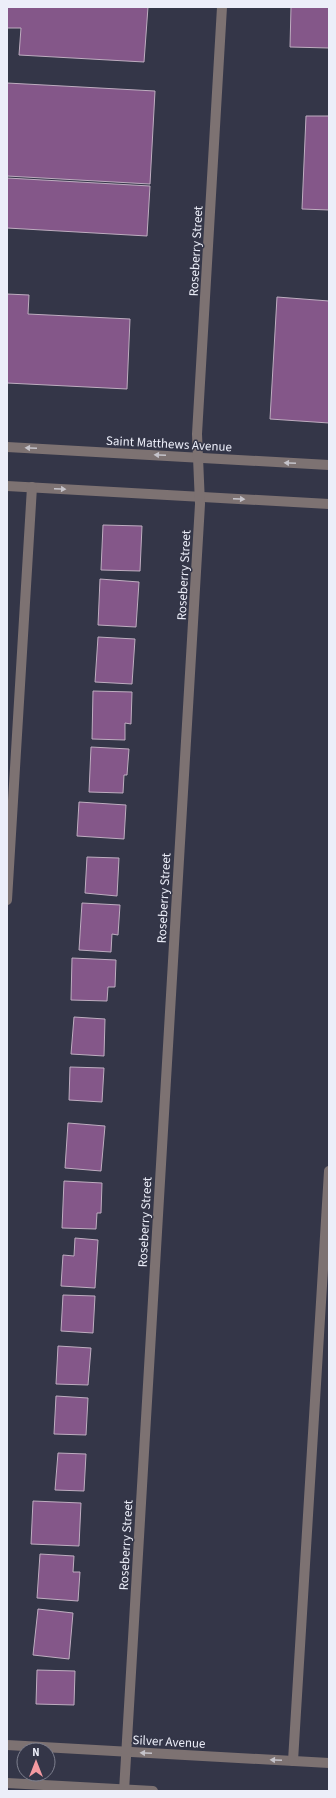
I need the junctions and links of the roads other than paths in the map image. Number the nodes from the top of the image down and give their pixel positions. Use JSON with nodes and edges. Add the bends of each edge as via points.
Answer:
{"nodes":[{"id":1,"x":222,"y":7,"type":"edge"},
{"id":2,"x":7,"y":446,"type":"edge"},
{"id":3,"x":198,"y":458,"type":"junction"},
{"id":4,"x":329,"y":465,"type":"edge"},
{"id":5,"x":7,"y":486,"type":"edge"},
{"id":6,"x":32,"y":487,"type":"junction"},
{"id":7,"x":200,"y":497,"type":"junction"},
{"id":8,"x":329,"y":504,"type":"edge"},
{"id":9,"x":7,"y":900,"type":"edge"},
{"id":10,"x":329,"y":1171,"type":"edge"},
{"id":11,"x":7,"y":1745,"type":"edge"},
{"id":12,"x":126,"y":1752,"type":"junction"},
{"id":13,"x":293,"y":1761,"type":"junction"},
{"id":14,"x":329,"y":1763,"type":"edge"},
{"id":15,"x":7,"y":1783,"type":"edge"},
{"id":16,"x":124,"y":1790,"type":"edge"},
{"id":17,"x":153,"y":1791,"type":"edge"}],
"edges":[{"from":1,"to":3,"type":"street","name":"Roseberry Street","via":[[197,426]]},
{"from":3,"to":2,"type":"street","name":"Saint Matthews Avenue","one_way":true},
{"from":4,"to":3,"type":"street","name":"Saint Matthews Avenue","one_way":true},
{"from":3,"to":7,"type":"street","name":"Roseberry Street"},
{"from":5,"to":6,"type":"street"},
{"from":6,"to":7,"type":"street","one_way":true},
{"from":6,"to":9,"type":"street"},
{"from":7,"to":8,"type":"street","one_way":true},
{"from":7,"to":12,"type":"street","name":"Roseberry Street"},
{"from":10,"to":13,"type":"street"},
{"from":11,"to":12,"type":"street","name":"Silver Avenue"},
{"from":13,"to":12,"type":"street","name":"Silver Avenue","one_way":true},
{"from":12,"to":16,"type":"street","name":"Roseberry Street"},
{"from":13,"to":14,"type":"street","name":"Silver Avenue"},
{"from":15,"to":16,"type":"street"},
{"from":16,"to":17,"type":"street"}]}
